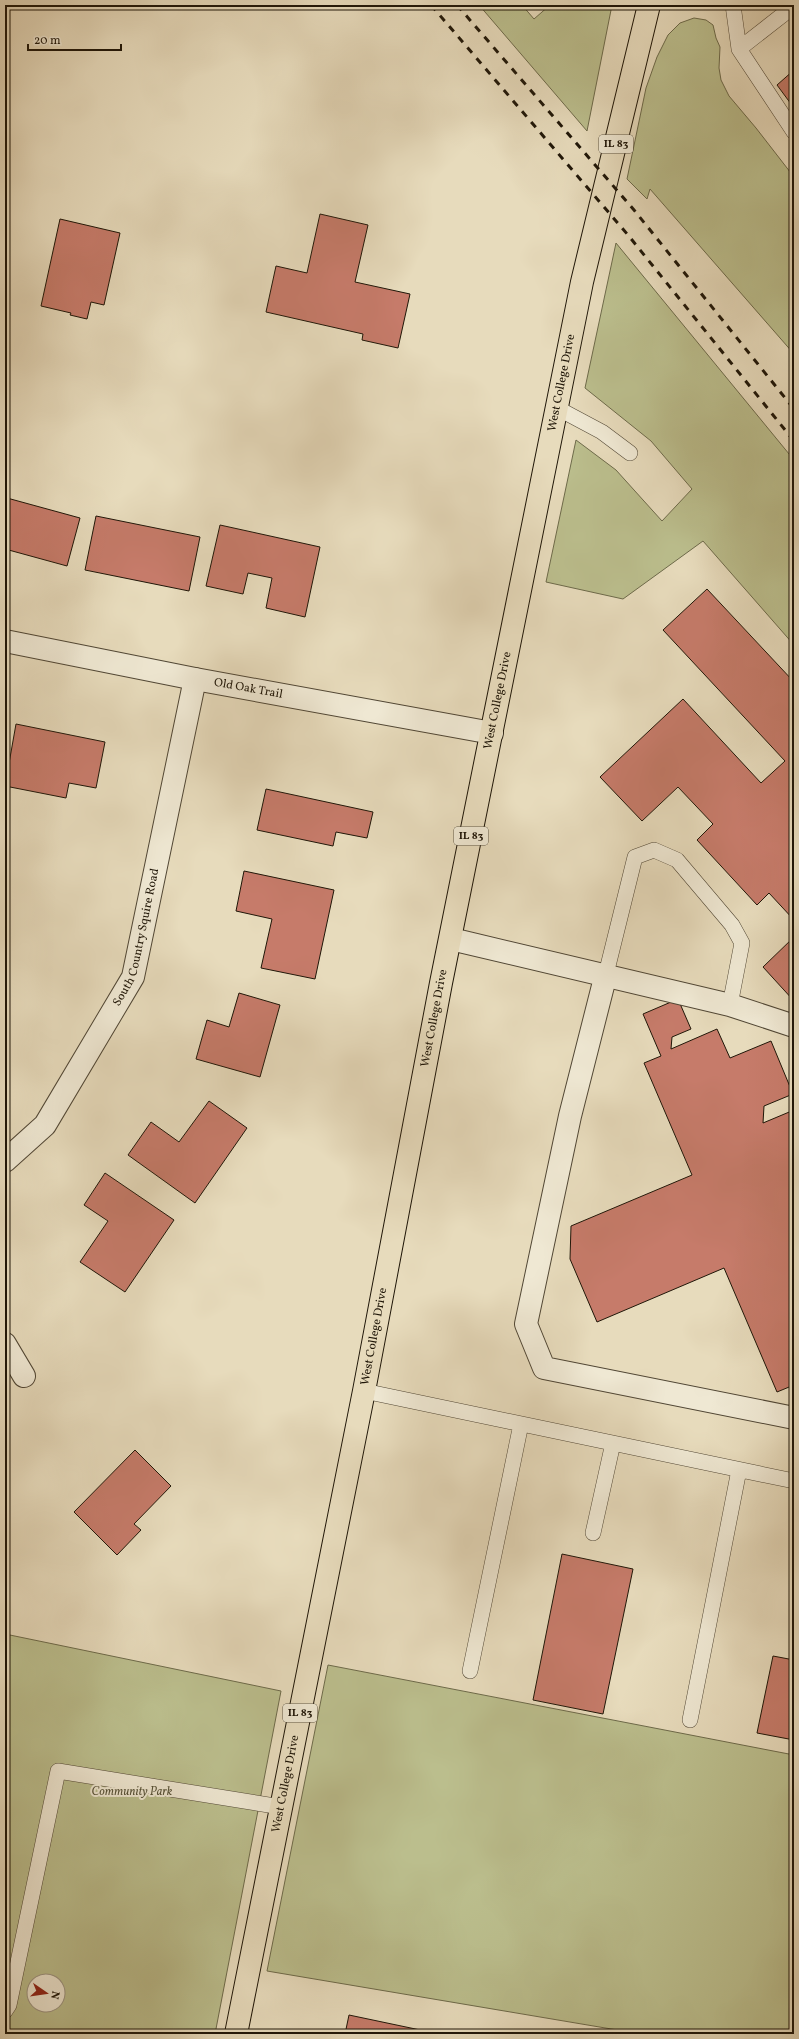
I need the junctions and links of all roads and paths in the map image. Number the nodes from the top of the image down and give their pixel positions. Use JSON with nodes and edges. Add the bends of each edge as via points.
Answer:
{"nodes":[{"id":1,"x":649,"y":5,"type":"edge"},
{"id":2,"x":733,"y":5,"type":"edge"},
{"id":3,"x":794,"y":6,"type":"edge"},
{"id":4,"x":740,"y":50,"type":"junction"},
{"id":5,"x":794,"y":132,"type":"edge"},
{"id":6,"x":557,"y":408,"type":"junction"},
{"id":7,"x":630,"y":453,"type":"dead end"},
{"id":8,"x":5,"y":641,"type":"edge"},
{"id":9,"x":195,"y":679,"type":"junction"},
{"id":10,"x":492,"y":733,"type":"junction"},
{"id":11,"x":450,"y":939,"type":"junction"},
{"id":12,"x":606,"y":974,"type":"junction"},
{"id":13,"x":730,"y":1005,"type":"junction"},
{"id":14,"x":794,"y":1026,"type":"edge"},
{"id":15,"x":5,"y":1161,"type":"edge"},
{"id":16,"x":5,"y":1344,"type":"edge"},
{"id":17,"x":24,"y":1376,"type":"dead end"},
{"id":18,"x":364,"y":1391,"type":"junction"},
{"id":19,"x":794,"y":1418,"type":"edge"},
{"id":20,"x":521,"y":1424,"type":"junction"},
{"id":21,"x":613,"y":1443,"type":"junction"},
{"id":22,"x":739,"y":1470,"type":"junction"},
{"id":23,"x":794,"y":1481,"type":"edge"},
{"id":24,"x":593,"y":1533,"type":"dead end"},
{"id":25,"x":470,"y":1671,"type":"dead end"},
{"id":26,"x":690,"y":1720,"type":"dead end"},
{"id":27,"x":281,"y":1807,"type":"junction"},
{"id":28,"x":5,"y":2011,"type":"edge"},
{"id":29,"x":236,"y":2034,"type":"edge"}],
"edges":[{"from":1,"to":6,"type":"main road","name":"West College Drive","number":"IL 83","via":[[582,282]]},
{"from":2,"to":4,"type":"lane"},
{"from":3,"to":4,"type":"lane"},
{"from":4,"to":5,"type":"lane"},
{"from":6,"to":7,"type":"lane","via":[[602,432]]},
{"from":6,"to":10,"type":"main road","name":"West College Drive","number":"IL 83"},
{"from":8,"to":9,"type":"street","name":"Old Oak Trail"},
{"from":9,"to":10,"type":"street","name":"Old Oak Trail"},
{"from":9,"to":15,"type":"street","name":"South Country Squire Road","via":[[133,977],[45,1125]]},
{"from":10,"to":11,"type":"main road","name":"West College Drive","number":"IL 83"},
{"from":11,"to":12,"type":"street"},
{"from":11,"to":18,"type":"main road","name":"West College Drive","number":"IL 83"},
{"from":12,"to":13,"type":"street"},
{"from":12,"to":13,"type":"lane","via":[[635,857],[654,850],[677,860],[732,925],[742,944]]},
{"from":12,"to":19,"type":"street","via":[[570,1116],[526,1324],[544,1368]]},
{"from":13,"to":14,"type":"street"},
{"from":16,"to":17,"type":"street"},
{"from":18,"to":20,"type":"lane"},
{"from":18,"to":27,"type":"main road","name":"West College Drive","number":"IL 83"},
{"from":20,"to":21,"type":"lane"},
{"from":20,"to":25,"type":"lane"},
{"from":21,"to":22,"type":"lane"},
{"from":21,"to":24,"type":"lane"},
{"from":22,"to":23,"type":"lane"},
{"from":22,"to":26,"type":"lane"},
{"from":27,"to":28,"type":"lane","via":[[58,1771],[9,2005]]},
{"from":27,"to":29,"type":"main road","name":"West College Drive","number":"IL 83"}]}
